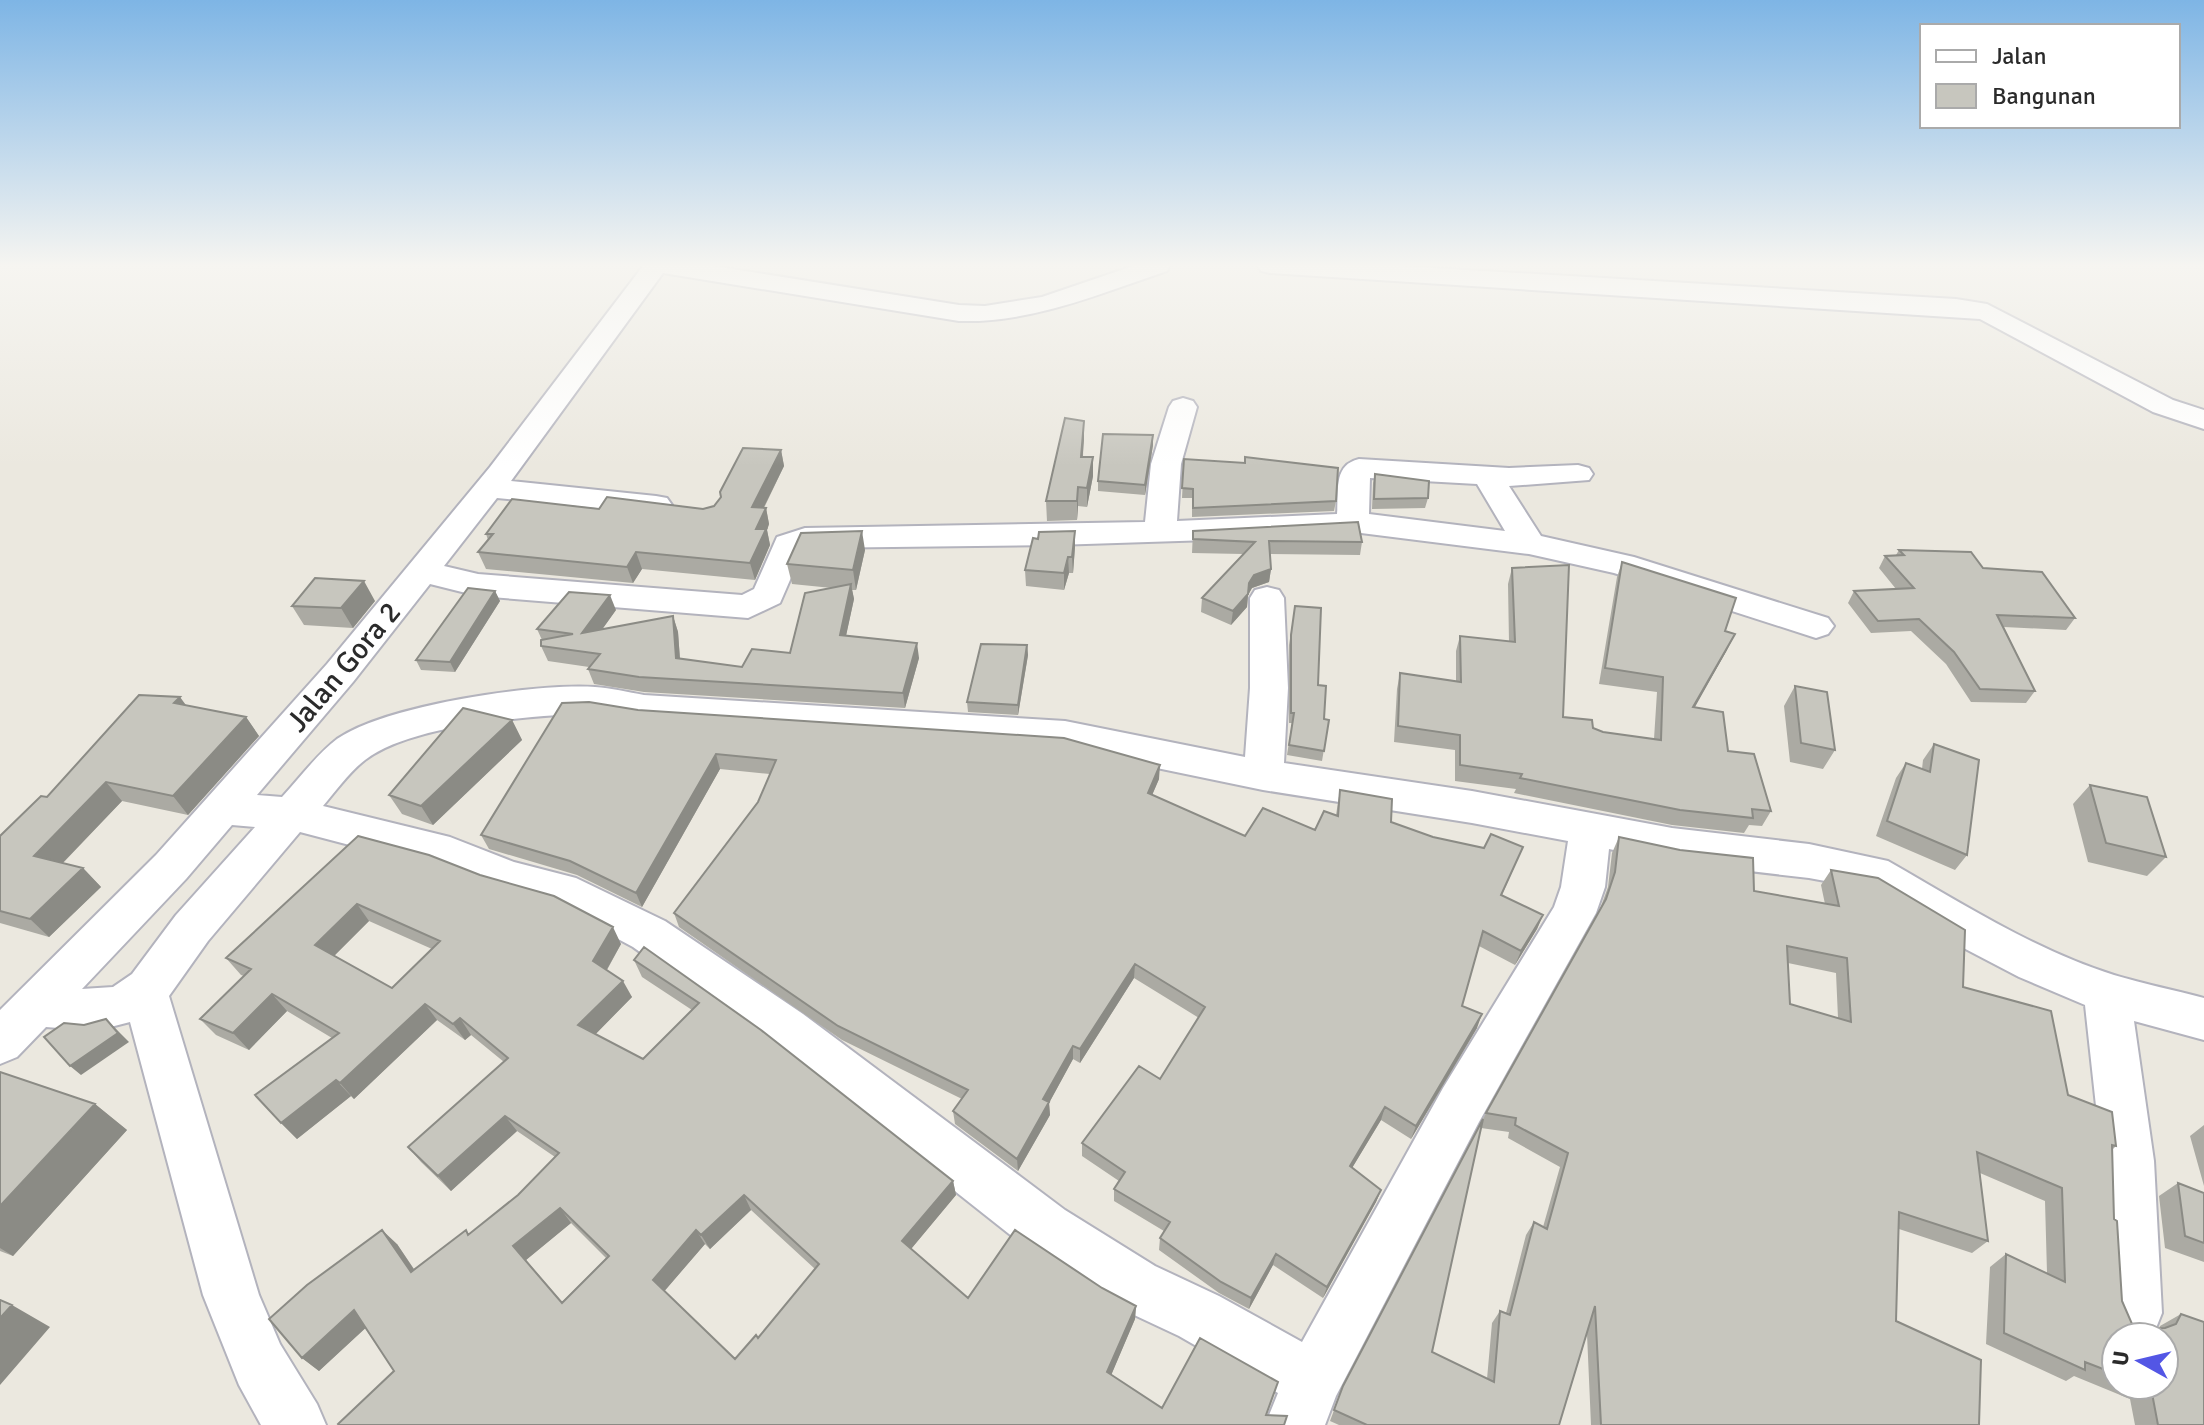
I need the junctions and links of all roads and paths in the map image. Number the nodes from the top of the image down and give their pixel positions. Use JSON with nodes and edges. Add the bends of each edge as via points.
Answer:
{"nodes":[{"id":1,"x":605,"y":332,"type":"edge"},
{"id":2,"x":2025,"y":332,"type":"edge"},
{"id":3,"x":1183,"y":407,"type":"dead end"},
{"id":4,"x":2204,"y":420,"type":"edge"},
{"id":5,"x":1578,"y":474,"type":"dead end"},
{"id":6,"x":1487,"y":475,"type":"junction"},
{"id":7,"x":488,"y":487,"type":"junction"},
{"id":8,"x":692,"y":510,"type":"edge"},
{"id":9,"x":1353,"y":522,"type":"junction"},
{"id":10,"x":1160,"y":530,"type":"junction"},
{"id":11,"x":1529,"y":544,"type":"junction"},
{"id":12,"x":423,"y":572,"type":"junction"},
{"id":13,"x":1267,"y":598,"type":"dead end"},
{"id":14,"x":1816,"y":626,"type":"dead end"},
{"id":15,"x":1263,"y":775,"type":"junction"},
{"id":16,"x":222,"y":808,"type":"junction"},
{"id":17,"x":291,"y":814,"type":"junction"},
{"id":18,"x":1591,"y":829,"type":"junction"},
{"id":19,"x":2107,"y":993,"type":"junction"},
{"id":20,"x":136,"y":997,"type":"junction"},
{"id":21,"x":35,"y":1005,"type":"junction"},
{"id":22,"x":2204,"y":1019,"type":"edge"},
{"id":23,"x":0,"y":1042,"type":"edge"},
{"id":24,"x":2134,"y":1313,"type":"dead end"},
{"id":25,"x":1304,"y":1402,"type":"edge"},
{"id":26,"x":296,"y":1425,"type":"edge"}],
"edges":[{"from":1,"to":7,"type":"street","name":"Jalan Gora 2"},
{"from":2,"to":4,"type":"street","via":[[2163,406]]},
{"from":3,"to":10,"type":"street","via":[[1166,464]]},
{"from":5,"to":6,"type":"street"},
{"from":6,"to":9,"type":"street","via":[[1356,468]]},
{"from":6,"to":11,"type":"street"},
{"from":7,"to":8,"type":"street"},
{"from":7,"to":12,"type":"street","name":"Jalan Gora 2"},
{"from":9,"to":10,"type":"street"},
{"from":9,"to":11,"type":"street"},
{"from":10,"to":12,"type":"street","via":[[800,538],[789,544],[768,595],[748,607],[478,585]]},
{"from":11,"to":14,"type":"street","via":[[1674,579]]},
{"from":12,"to":16,"type":"street","name":"Jalan Gora 2"},
{"from":13,"to":15,"type":"street","via":[[1269,688]]},
{"from":15,"to":17,"type":"street","via":[[1065,735],[557,701],[435,719],[380,734],[350,750]]},
{"from":15,"to":18,"type":"street"},
{"from":16,"to":17,"type":"street"},
{"from":16,"to":21,"type":"street","name":"Jalan Gora 2"},
{"from":17,"to":20,"type":"street"},
{"from":17,"to":25,"type":"street","via":[[450,854],[506,877],[576,896],[649,934],[786,1029],[1046,1229],[1135,1286],[1199,1316]]},
{"from":18,"to":19,"type":"street","via":[[1873,873],[1970,930]]},
{"from":18,"to":25,"type":"street","via":[[1574,913],[1461,1105]]},
{"from":19,"to":22,"type":"street"},
{"from":19,"to":24,"type":"street","via":[[2128,1161]]},
{"from":20,"to":21,"type":"street","via":[[100,1009]]},
{"from":20,"to":26,"type":"street","via":[[145,998],[151,1007],[210,1227],[257,1361]]},
{"from":21,"to":23,"type":"street","name":"Jalan Gora 2"}]}
